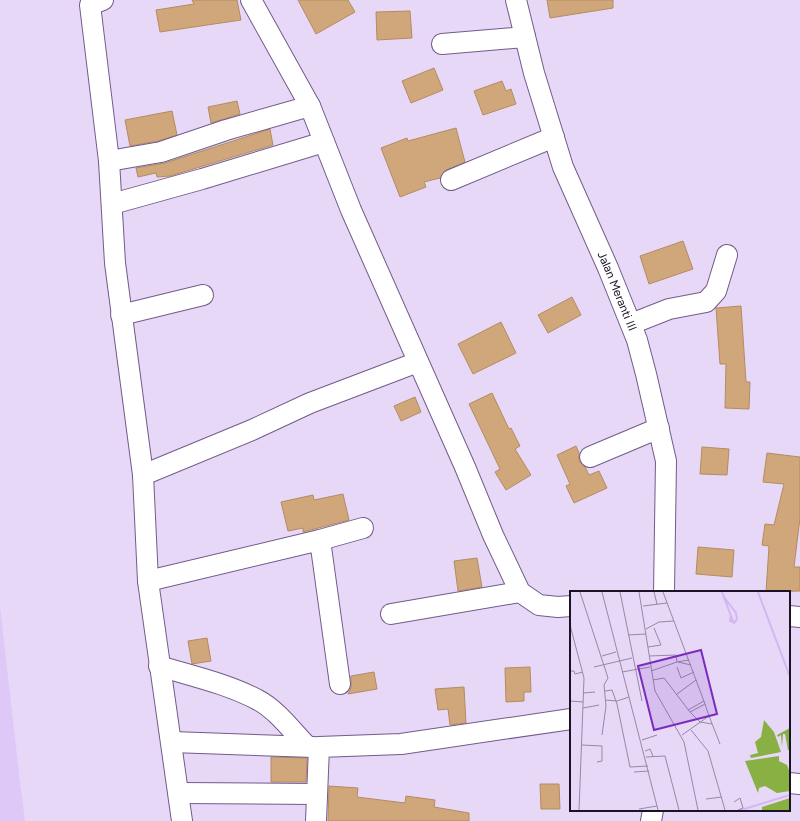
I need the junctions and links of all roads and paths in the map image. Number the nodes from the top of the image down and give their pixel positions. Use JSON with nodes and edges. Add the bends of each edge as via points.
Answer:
{"nodes":[{"id":1,"x":251,"y":0,"type":"edge"},
{"id":2,"x":516,"y":0,"type":"edge"},
{"id":3,"x":94,"y":2,"type":"edge"},
{"id":4,"x":525,"y":37,"type":"junction"},
{"id":5,"x":442,"y":44,"type":"dead end"},
{"id":6,"x":310,"y":106,"type":"junction"},
{"id":7,"x":554,"y":137,"type":"junction"},
{"id":8,"x":324,"y":142,"type":"junction"},
{"id":9,"x":109,"y":160,"type":"junction"},
{"id":10,"x":451,"y":180,"type":"dead end"},
{"id":11,"x":112,"y":204,"type":"junction"},
{"id":12,"x":727,"y":255,"type":"dead end"},
{"id":13,"x":203,"y":295,"type":"dead end"},
{"id":14,"x":121,"y":315,"type":"junction"},
{"id":15,"x":631,"y":324,"type":"junction"},
{"id":16,"x":418,"y":362,"type":"junction"},
{"id":17,"x":659,"y":428,"type":"junction"},
{"id":18,"x":590,"y":457,"type":"dead end"},
{"id":19,"x":143,"y":476,"type":"junction"},
{"id":20,"x":363,"y":528,"type":"dead end"},
{"id":21,"x":320,"y":540,"type":"junction"},
{"id":22,"x":148,"y":581,"type":"junction"},
{"id":23,"x":664,"y":591,"type":"edge"},
{"id":24,"x":520,"y":592,"type":"junction"},
{"id":25,"x":570,"y":606,"type":"edge"},
{"id":26,"x":391,"y":614,"type":"dead end"},
{"id":27,"x":790,"y":616,"type":"edge"},
{"id":28,"x":800,"y":617,"type":"edge"},
{"id":29,"x":159,"y":666,"type":"junction"},
{"id":30,"x":340,"y":684,"type":"dead end"},
{"id":31,"x":570,"y":719,"type":"edge"},
{"id":32,"x":172,"y":742,"type":"junction"},
{"id":33,"x":313,"y":747,"type":"junction"},
{"id":34,"x":790,"y":783,"type":"edge"},
{"id":35,"x":800,"y":784,"type":"edge"},
{"id":36,"x":179,"y":793,"type":"junction"},
{"id":37,"x":316,"y":794,"type":"junction"},
{"id":38,"x":653,"y":811,"type":"edge"},
{"id":39,"x":182,"y":821,"type":"edge"},
{"id":40,"x":316,"y":821,"type":"edge"},
{"id":41,"x":651,"y":821,"type":"edge"}],
"edges":[{"from":1,"to":6,"type":"street"},
{"from":2,"to":4,"type":"street","name":"Jalan Meranti III"},
{"from":3,"to":9,"type":"street"},
{"from":4,"to":5,"type":"street"},
{"from":4,"to":7,"type":"street","name":"Jalan Meranti III"},
{"from":6,"to":8,"type":"street"},
{"from":6,"to":9,"type":"street","via":[[161,152]]},
{"from":7,"to":10,"type":"street"},
{"from":7,"to":15,"type":"street","name":"Jalan Meranti III","via":[[563,167]]},
{"from":8,"to":11,"type":"street"},
{"from":8,"to":16,"type":"street","via":[[350,210]]},
{"from":9,"to":11,"type":"street"},
{"from":11,"to":14,"type":"street"},
{"from":12,"to":15,"type":"street","via":[[716,292],[706,302],[669,309]]},
{"from":13,"to":14,"type":"street"},
{"from":14,"to":19,"type":"street"},
{"from":15,"to":17,"type":"street","name":"Jalan Meranti III"},
{"from":16,"to":19,"type":"street","via":[[310,403]]},
{"from":16,"to":24,"type":"street"},
{"from":17,"to":18,"type":"street"},
{"from":17,"to":23,"type":"street","name":"Jalan Meranti III","via":[[666,461]]},
{"from":19,"to":22,"type":"street"},
{"from":20,"to":21,"type":"street"},
{"from":21,"to":22,"type":"street"},
{"from":21,"to":30,"type":"street"},
{"from":22,"to":29,"type":"street"},
{"from":24,"to":25,"type":"street","via":[[539,605]]},
{"from":24,"to":26,"type":"street"},
{"from":27,"to":28,"type":"street"},
{"from":29,"to":32,"type":"street"},
{"from":29,"to":33,"type":"street","via":[[259,701]]},
{"from":31,"to":33,"type":"street","via":[[402,744]]},
{"from":32,"to":33,"type":"street"},
{"from":32,"to":36,"type":"street"},
{"from":33,"to":37,"type":"street"},
{"from":34,"to":35,"type":"street"},
{"from":36,"to":37,"type":"street"},
{"from":36,"to":39,"type":"street"},
{"from":37,"to":40,"type":"street"},
{"from":38,"to":41,"type":"street"}]}
